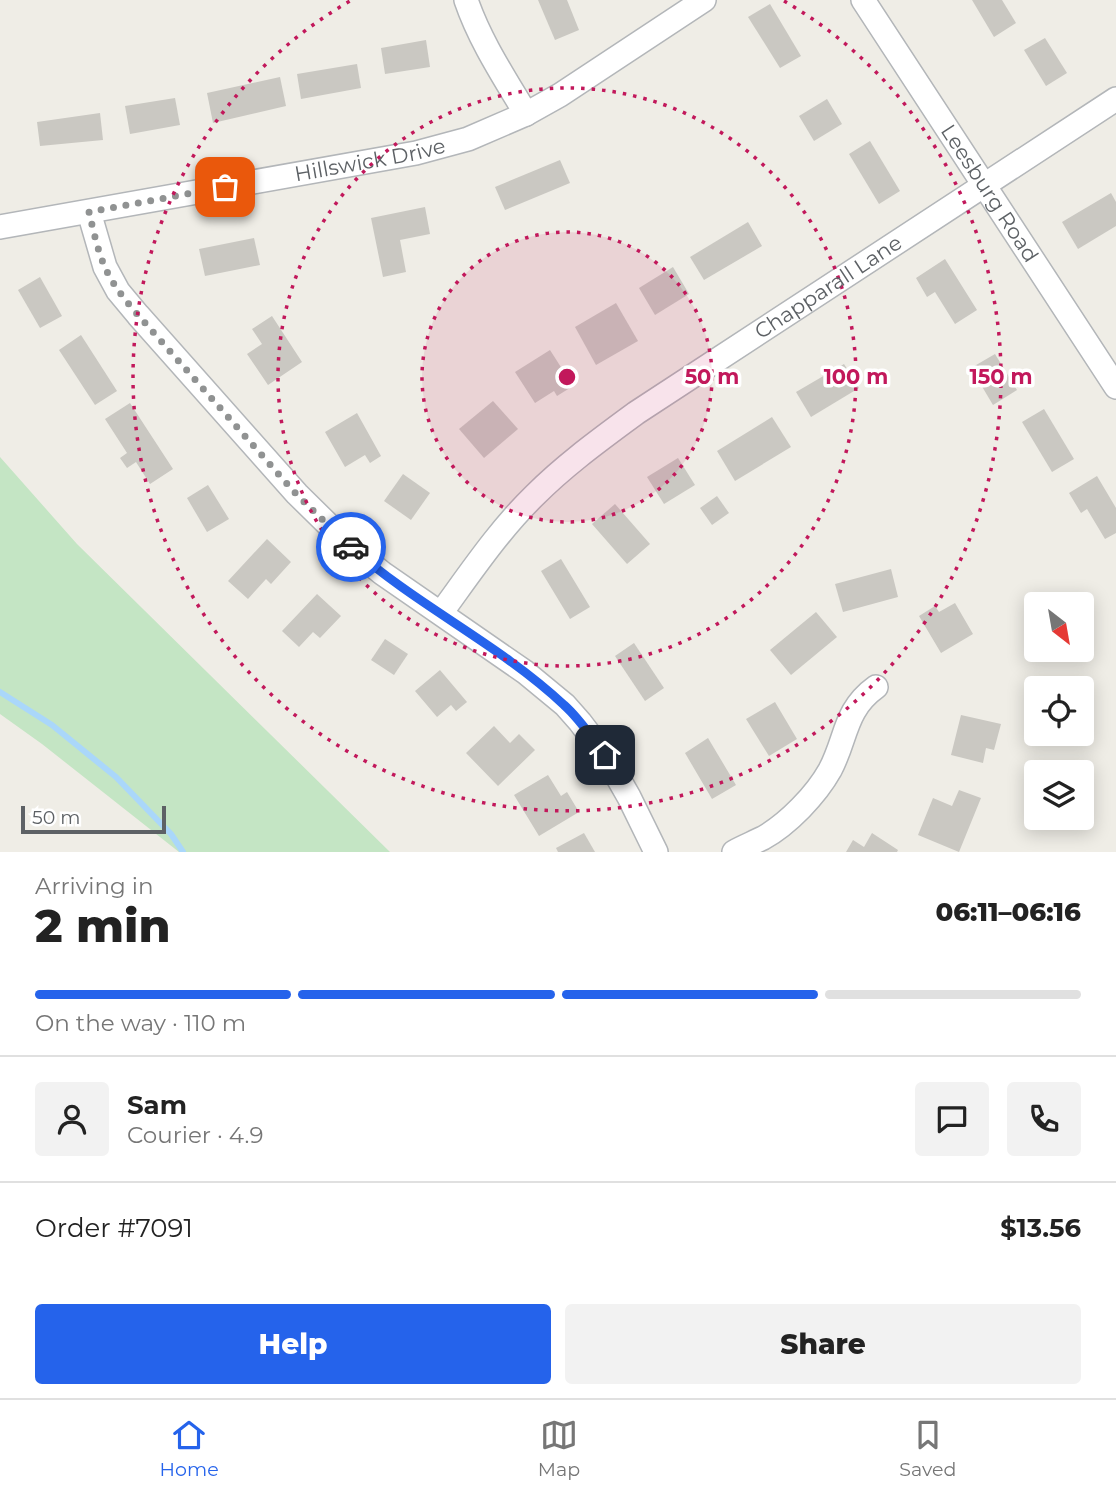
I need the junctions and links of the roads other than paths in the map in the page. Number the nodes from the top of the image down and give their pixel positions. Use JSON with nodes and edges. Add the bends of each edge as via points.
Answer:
{"nodes":[{"id":1,"x":466,"y":0,"type":"edge"},
{"id":2,"x":704,"y":0,"type":"edge"},
{"id":3,"x":863,"y":0,"type":"edge"},
{"id":4,"x":1116,"y":99,"type":"edge"},
{"id":5,"x":526,"y":114,"type":"junction"},
{"id":6,"x":985,"y":185,"type":"junction"},
{"id":7,"x":89,"y":212,"type":"junction"},
{"id":8,"x":0,"y":227,"type":"edge"},
{"id":9,"x":1116,"y":387,"type":"edge"},
{"id":10,"x":441,"y":613,"type":"junction"},
{"id":11,"x":876,"y":687,"type":"dead end"},
{"id":12,"x":656,"y":852,"type":"edge"},
{"id":13,"x":734,"y":852,"type":"edge"}],
"edges":[{"from":1,"to":5,"type":"street","via":[[489,52]]},
{"from":2,"to":5,"type":"street","name":"Hillswick Drive"},
{"from":3,"to":6,"type":"street","name":"Leesburg Road"},
{"from":4,"to":6,"type":"street","name":"Chapparall Lane"},
{"from":5,"to":7,"type":"street","name":"Hillswick Drive","via":[[468,139],[416,153]]},
{"from":6,"to":9,"type":"street","name":"Leesburg Road"},
{"from":6,"to":10,"type":"street","name":"Chapparall Lane","via":[[582,453],[515,515]]},
{"from":7,"to":8,"type":"street","name":"Hillswick Drive"},
{"from":7,"to":10,"type":"street","via":[[104,267],[138,315],[327,525],[382,573]]},
{"from":10,"to":12,"type":"street","via":[[565,705],[605,755]]},
{"from":11,"to":13,"type":"street","via":[[856,706],[821,785],[778,828]]}]}
